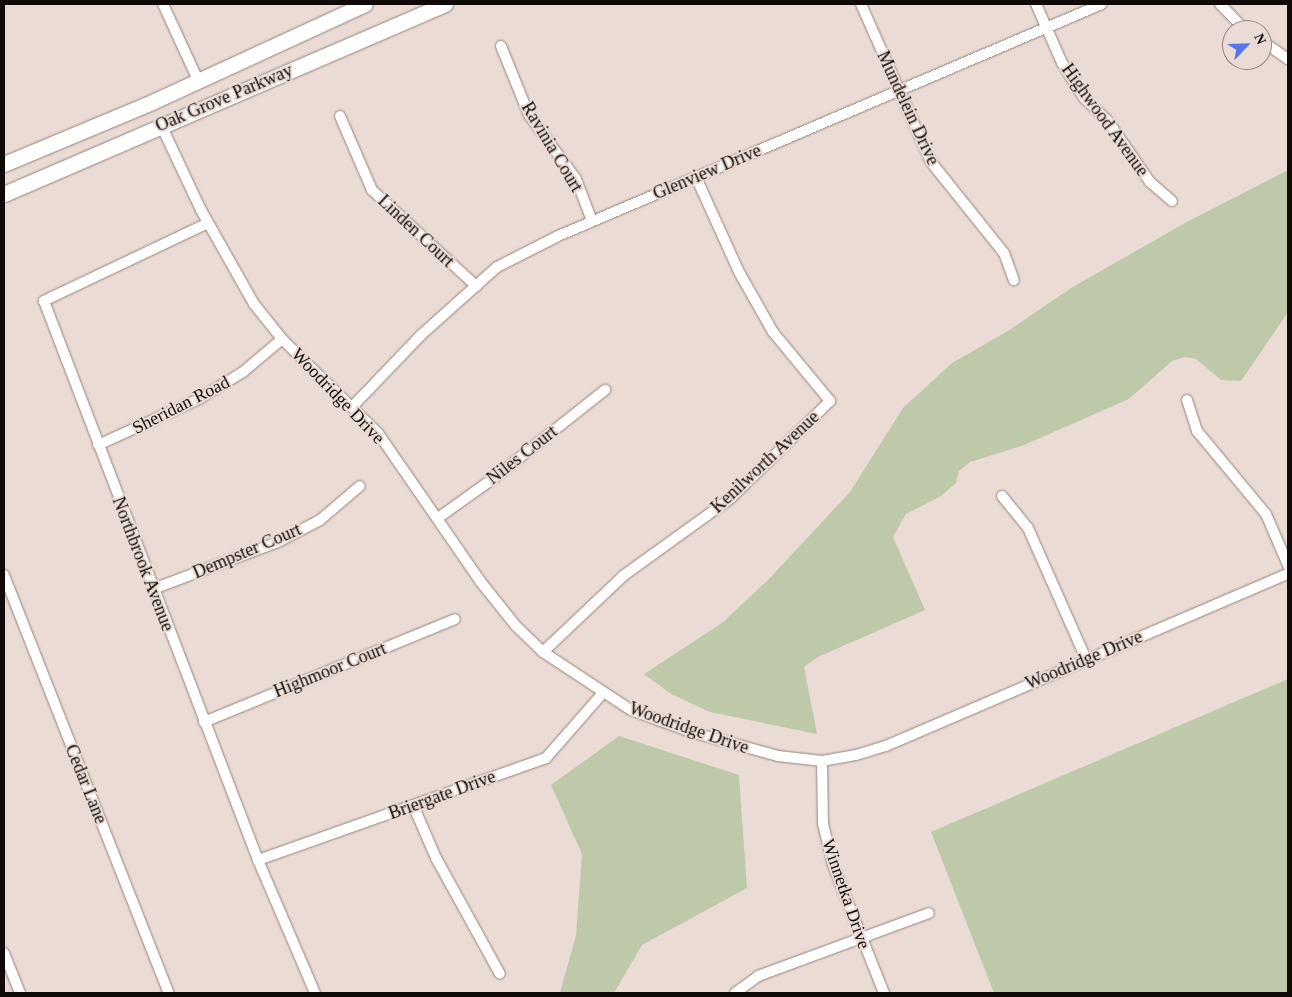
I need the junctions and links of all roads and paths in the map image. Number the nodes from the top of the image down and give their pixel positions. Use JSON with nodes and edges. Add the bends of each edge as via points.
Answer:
{"nodes":[{"id":1,"x":163,"y":4,"type":"edge"},
{"id":2,"x":364,"y":4,"type":"edge"},
{"id":3,"x":445,"y":4,"type":"edge"},
{"id":4,"x":861,"y":4,"type":"edge"},
{"id":5,"x":1036,"y":4,"type":"edge"},
{"id":6,"x":1102,"y":4,"type":"edge"},
{"id":7,"x":1220,"y":4,"type":"edge"},
{"id":8,"x":1235,"y":20,"type":"edge"},
{"id":9,"x":1046,"y":28,"type":"junction"},
{"id":10,"x":501,"y":46,"type":"dead end"},
{"id":11,"x":1272,"y":48,"type":"edge"},
{"id":12,"x":1288,"y":58,"type":"edge"},
{"id":13,"x":198,"y":80,"type":"junction"},
{"id":14,"x":898,"y":91,"type":"junction"},
{"id":15,"x":152,"y":102,"type":"junction"},
{"id":16,"x":340,"y":116,"type":"dead end"},
{"id":17,"x":161,"y":126,"type":"junction"},
{"id":18,"x":4,"y":164,"type":"edge"},
{"id":19,"x":696,"y":177,"type":"junction"},
{"id":20,"x":4,"y":194,"type":"edge"},
{"id":21,"x":1172,"y":201,"type":"dead end"},
{"id":22,"x":592,"y":221,"type":"junction"},
{"id":23,"x":208,"y":223,"type":"junction"},
{"id":24,"x":1014,"y":280,"type":"dead end"},
{"id":25,"x":476,"y":286,"type":"junction"},
{"id":26,"x":282,"y":339,"type":"junction"},
{"id":27,"x":604,"y":390,"type":"dead end"},
{"id":28,"x":1186,"y":400,"type":"dead end"},
{"id":29,"x":353,"y":406,"type":"junction"},
{"id":30,"x":98,"y":445,"type":"junction"},
{"id":31,"x":360,"y":486,"type":"dead end"},
{"id":32,"x":1002,"y":496,"type":"dead end"},
{"id":33,"x":438,"y":518,"type":"junction"},
{"id":34,"x":1288,"y":565,"type":"edge"},
{"id":35,"x":1288,"y":574,"type":"edge"},
{"id":36,"x":4,"y":576,"type":"edge"},
{"id":37,"x":153,"y":589,"type":"junction"},
{"id":38,"x":455,"y":619,"type":"dead end"},
{"id":39,"x":543,"y":652,"type":"junction"},
{"id":40,"x":1086,"y":659,"type":"junction"},
{"id":41,"x":602,"y":694,"type":"junction"},
{"id":42,"x":204,"y":722,"type":"junction"},
{"id":43,"x":822,"y":761,"type":"junction"},
{"id":44,"x":413,"y":805,"type":"junction"},
{"id":45,"x":258,"y":860,"type":"junction"},
{"id":46,"x":929,"y":913,"type":"dead end"},
{"id":47,"x":860,"y":938,"type":"junction"},
{"id":48,"x":4,"y":953,"type":"edge"},
{"id":49,"x":500,"y":974,"type":"dead end"},
{"id":50,"x":20,"y":993,"type":"edge"},
{"id":51,"x":169,"y":993,"type":"edge"},
{"id":52,"x":315,"y":993,"type":"edge"},
{"id":53,"x":734,"y":993,"type":"edge"},
{"id":54,"x":884,"y":993,"type":"edge"}],
"edges":[{"from":1,"to":13,"type":"street"},
{"from":2,"to":13,"type":"main road","name":"Oak Grove Parkway"},
{"from":3,"to":17,"type":"main road","name":"Oak Grove Parkway"},
{"from":4,"to":14,"type":"street","name":"Mundelein Drive"},
{"from":5,"to":9,"type":"street","name":"Highwood Avenue"},
{"from":6,"to":9,"type":"street","name":"Glenview Drive"},
{"from":7,"to":8,"type":"street"},
{"from":9,"to":14,"type":"street","name":"Glenview Drive"},
{"from":9,"to":21,"type":"street","name":"Highwood Avenue","via":[[1062,63],[1084,98],[1108,120],[1150,182]]},
{"from":10,"to":22,"type":"street","name":"Ravinia Court","via":[[529,115],[576,179]]},
{"from":11,"to":12,"type":"street"},
{"from":13,"to":15,"type":"main road","name":"Oak Grove Parkway"},
{"from":14,"to":19,"type":"street","name":"Glenview Drive"},
{"from":14,"to":24,"type":"street","name":"Mundelein Drive","via":[[931,162],[1004,253]]},
{"from":15,"to":17,"type":"main road"},
{"from":15,"to":18,"type":"main road","name":"Oak Grove Parkway"},
{"from":16,"to":25,"type":"street","name":"Linden Court","via":[[372,190]]},
{"from":17,"to":20,"type":"main road","name":"Oak Grove Parkway"},
{"from":17,"to":23,"type":"street","name":"Woodridge Drive"},
{"from":19,"to":22,"type":"street","name":"Glenview Drive"},
{"from":19,"to":39,"type":"street","name":"Kenilworth Avenue","via":[[739,272],[773,332],[830,401],[731,498],[623,576]]},
{"from":22,"to":25,"type":"street","name":"Glenview Drive","via":[[496,267]]},
{"from":23,"to":26,"type":"street","name":"Woodridge Drive","via":[[254,304]]},
{"from":23,"to":30,"type":"street","name":"Northbrook Avenue","via":[[44,301]]},
{"from":25,"to":29,"type":"street","name":"Glenview Drive","via":[[421,335]]},
{"from":26,"to":29,"type":"street","name":"Woodridge Drive"},
{"from":26,"to":30,"type":"street","name":"Sheridan Road","via":[[243,372],[199,400]]},
{"from":27,"to":33,"type":"street","name":"Niles Court","via":[[494,478]]},
{"from":28,"to":34,"type":"street","via":[[1197,431],[1266,514]]},
{"from":29,"to":33,"type":"street","name":"Woodridge Drive","via":[[378,433]]},
{"from":30,"to":37,"type":"street","name":"Northbrook Avenue"},
{"from":31,"to":37,"type":"street","name":"Dempster Court","via":[[320,520],[278,542]]},
{"from":32,"to":40,"type":"street","via":[[1028,528]]},
{"from":33,"to":39,"type":"street","name":"Woodridge Drive","via":[[492,596]]},
{"from":35,"to":40,"type":"street","name":"Woodridge Drive"},
{"from":36,"to":51,"type":"street","name":"Cedar Lane"},
{"from":37,"to":42,"type":"street","name":"Northbrook Avenue"},
{"from":38,"to":42,"type":"street","name":"Highmoor Court"},
{"from":39,"to":41,"type":"street","name":"Woodridge Drive"},
{"from":40,"to":43,"type":"street","name":"Woodridge Drive","via":[[886,746]]},
{"from":41,"to":43,"type":"street","name":"Woodridge Drive","via":[[631,710],[690,732],[778,756]]},
{"from":41,"to":44,"type":"street","name":"Briergate Drive","via":[[546,758]]},
{"from":42,"to":45,"type":"street","name":"Northbrook Avenue"},
{"from":43,"to":47,"type":"street","name":"Winnetka Drive","via":[[822,824],[833,865]]},
{"from":44,"to":45,"type":"street","name":"Briergate Drive"},
{"from":44,"to":49,"type":"street","via":[[436,858]]},
{"from":45,"to":52,"type":"street","name":"Northbrook Avenue"},
{"from":46,"to":47,"type":"street"},
{"from":47,"to":53,"type":"street","via":[[758,976]]},
{"from":47,"to":54,"type":"street","name":"Winnetka Drive"},
{"from":48,"to":50,"type":"street"}]}
